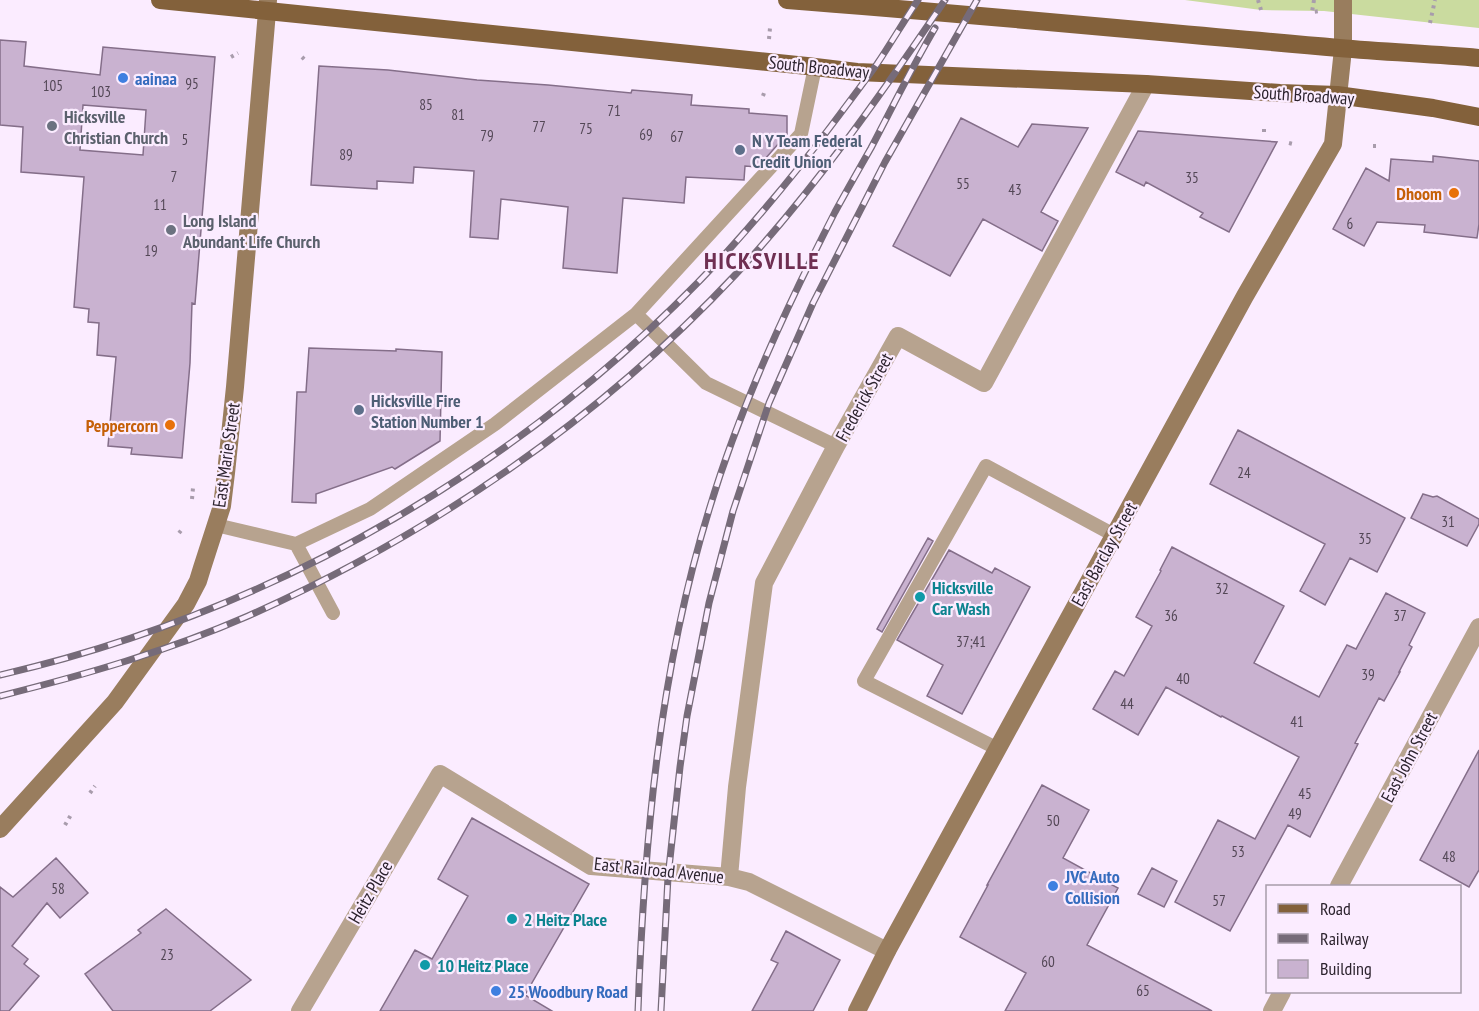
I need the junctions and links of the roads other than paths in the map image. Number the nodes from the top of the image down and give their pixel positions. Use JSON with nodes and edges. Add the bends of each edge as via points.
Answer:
{"nodes":[{"id":1,"x":160,"y":0,"type":"edge"},
{"id":2,"x":787,"y":0,"type":"edge"},
{"id":3,"x":1343,"y":0,"type":"edge"},
{"id":4,"x":818,"y":1,"type":"edge"},
{"id":5,"x":267,"y":5,"type":"edge"},
{"id":6,"x":1343,"y":49,"type":"junction"},
{"id":7,"x":1479,"y":58,"type":"edge"},
{"id":8,"x":815,"y":67,"type":"junction"},
{"id":9,"x":1146,"y":84,"type":"junction"},
{"id":10,"x":1337,"y":95,"type":"junction"},
{"id":11,"x":1479,"y":117,"type":"edge"},
{"id":12,"x":636,"y":315,"type":"junction"},
{"id":13,"x":837,"y":446,"type":"junction"},
{"id":14,"x":216,"y":525,"type":"junction"},
{"id":15,"x":1114,"y":535,"type":"junction"},
{"id":16,"x":296,"y":544,"type":"junction"},
{"id":17,"x":333,"y":612,"type":"dead end"},
{"id":18,"x":1479,"y":627,"type":"edge"},
{"id":19,"x":998,"y":749,"type":"junction"},
{"id":20,"x":440,"y":774,"type":"joint"},
{"id":21,"x":0,"y":829,"type":"edge"},
{"id":22,"x":729,"y":877,"type":"junction"},
{"id":23,"x":1340,"y":885,"type":"edge"},
{"id":24,"x":887,"y":951,"type":"junction"},
{"id":25,"x":1281,"y":993,"type":"edge"},
{"id":26,"x":300,"y":1011,"type":"edge"},
{"id":27,"x":857,"y":1011,"type":"edge"},
{"id":28,"x":1272,"y":1011,"type":"edge"}],
"edges":[{"from":1,"to":5,"type":"main road","name":"South Broadway"},
{"from":2,"to":4,"type":"main road"},
{"from":3,"to":6,"type":"main road","name":"East Barclay Street"},
{"from":4,"to":6,"type":"main road"},
{"from":5,"to":8,"type":"main road","name":"South Broadway","via":[[317,16]]},
{"from":5,"to":14,"type":"main road","name":"East Marie Street","via":[[235,387],[222,506]]},
{"from":6,"to":7,"type":"main road"},
{"from":6,"to":10,"type":"main road","name":"East Barclay Street"},
{"from":8,"to":9,"type":"main road","name":"South Broadway"},
{"from":8,"to":12,"type":"lane","via":[[801,134]]},
{"from":9,"to":10,"type":"main road","name":"South Broadway"},
{"from":9,"to":13,"type":"street","name":"Frederick Street","via":[[984,383],[898,336]]},
{"from":10,"to":11,"type":"main road","name":"South Broadway"},
{"from":10,"to":15,"type":"main road","name":"East Barclay Street","via":[[1332,144]]},
{"from":12,"to":13,"type":"lane","via":[[706,383]]},
{"from":12,"to":16,"type":"lane","via":[[495,424],[379,503]]},
{"from":13,"to":22,"type":"street","name":"Frederick Street","via":[[764,583]]},
{"from":14,"to":16,"type":"lane"},
{"from":14,"to":21,"type":"main road","name":"East Marie Street","via":[[198,581],[186,604],[115,702]]},
{"from":15,"to":19,"type":"main road","name":"East Barclay Street"},
{"from":15,"to":19,"type":"lane","via":[[986,466],[864,681]]},
{"from":16,"to":17,"type":"lane"},
{"from":18,"to":23,"type":"street","name":"East John Street"},
{"from":19,"to":24,"type":"main road","name":"East Barclay Street"},
{"from":20,"to":22,"type":"street","name":"East Railroad Avenue","via":[[591,866]]},
{"from":20,"to":26,"type":"street","name":"Heitz Place"},
{"from":22,"to":24,"type":"street","name":"East Railroad Avenue","via":[[749,882]]},
{"from":24,"to":27,"type":"main road","name":"East Barclay Street"},
{"from":25,"to":28,"type":"street"}]}
